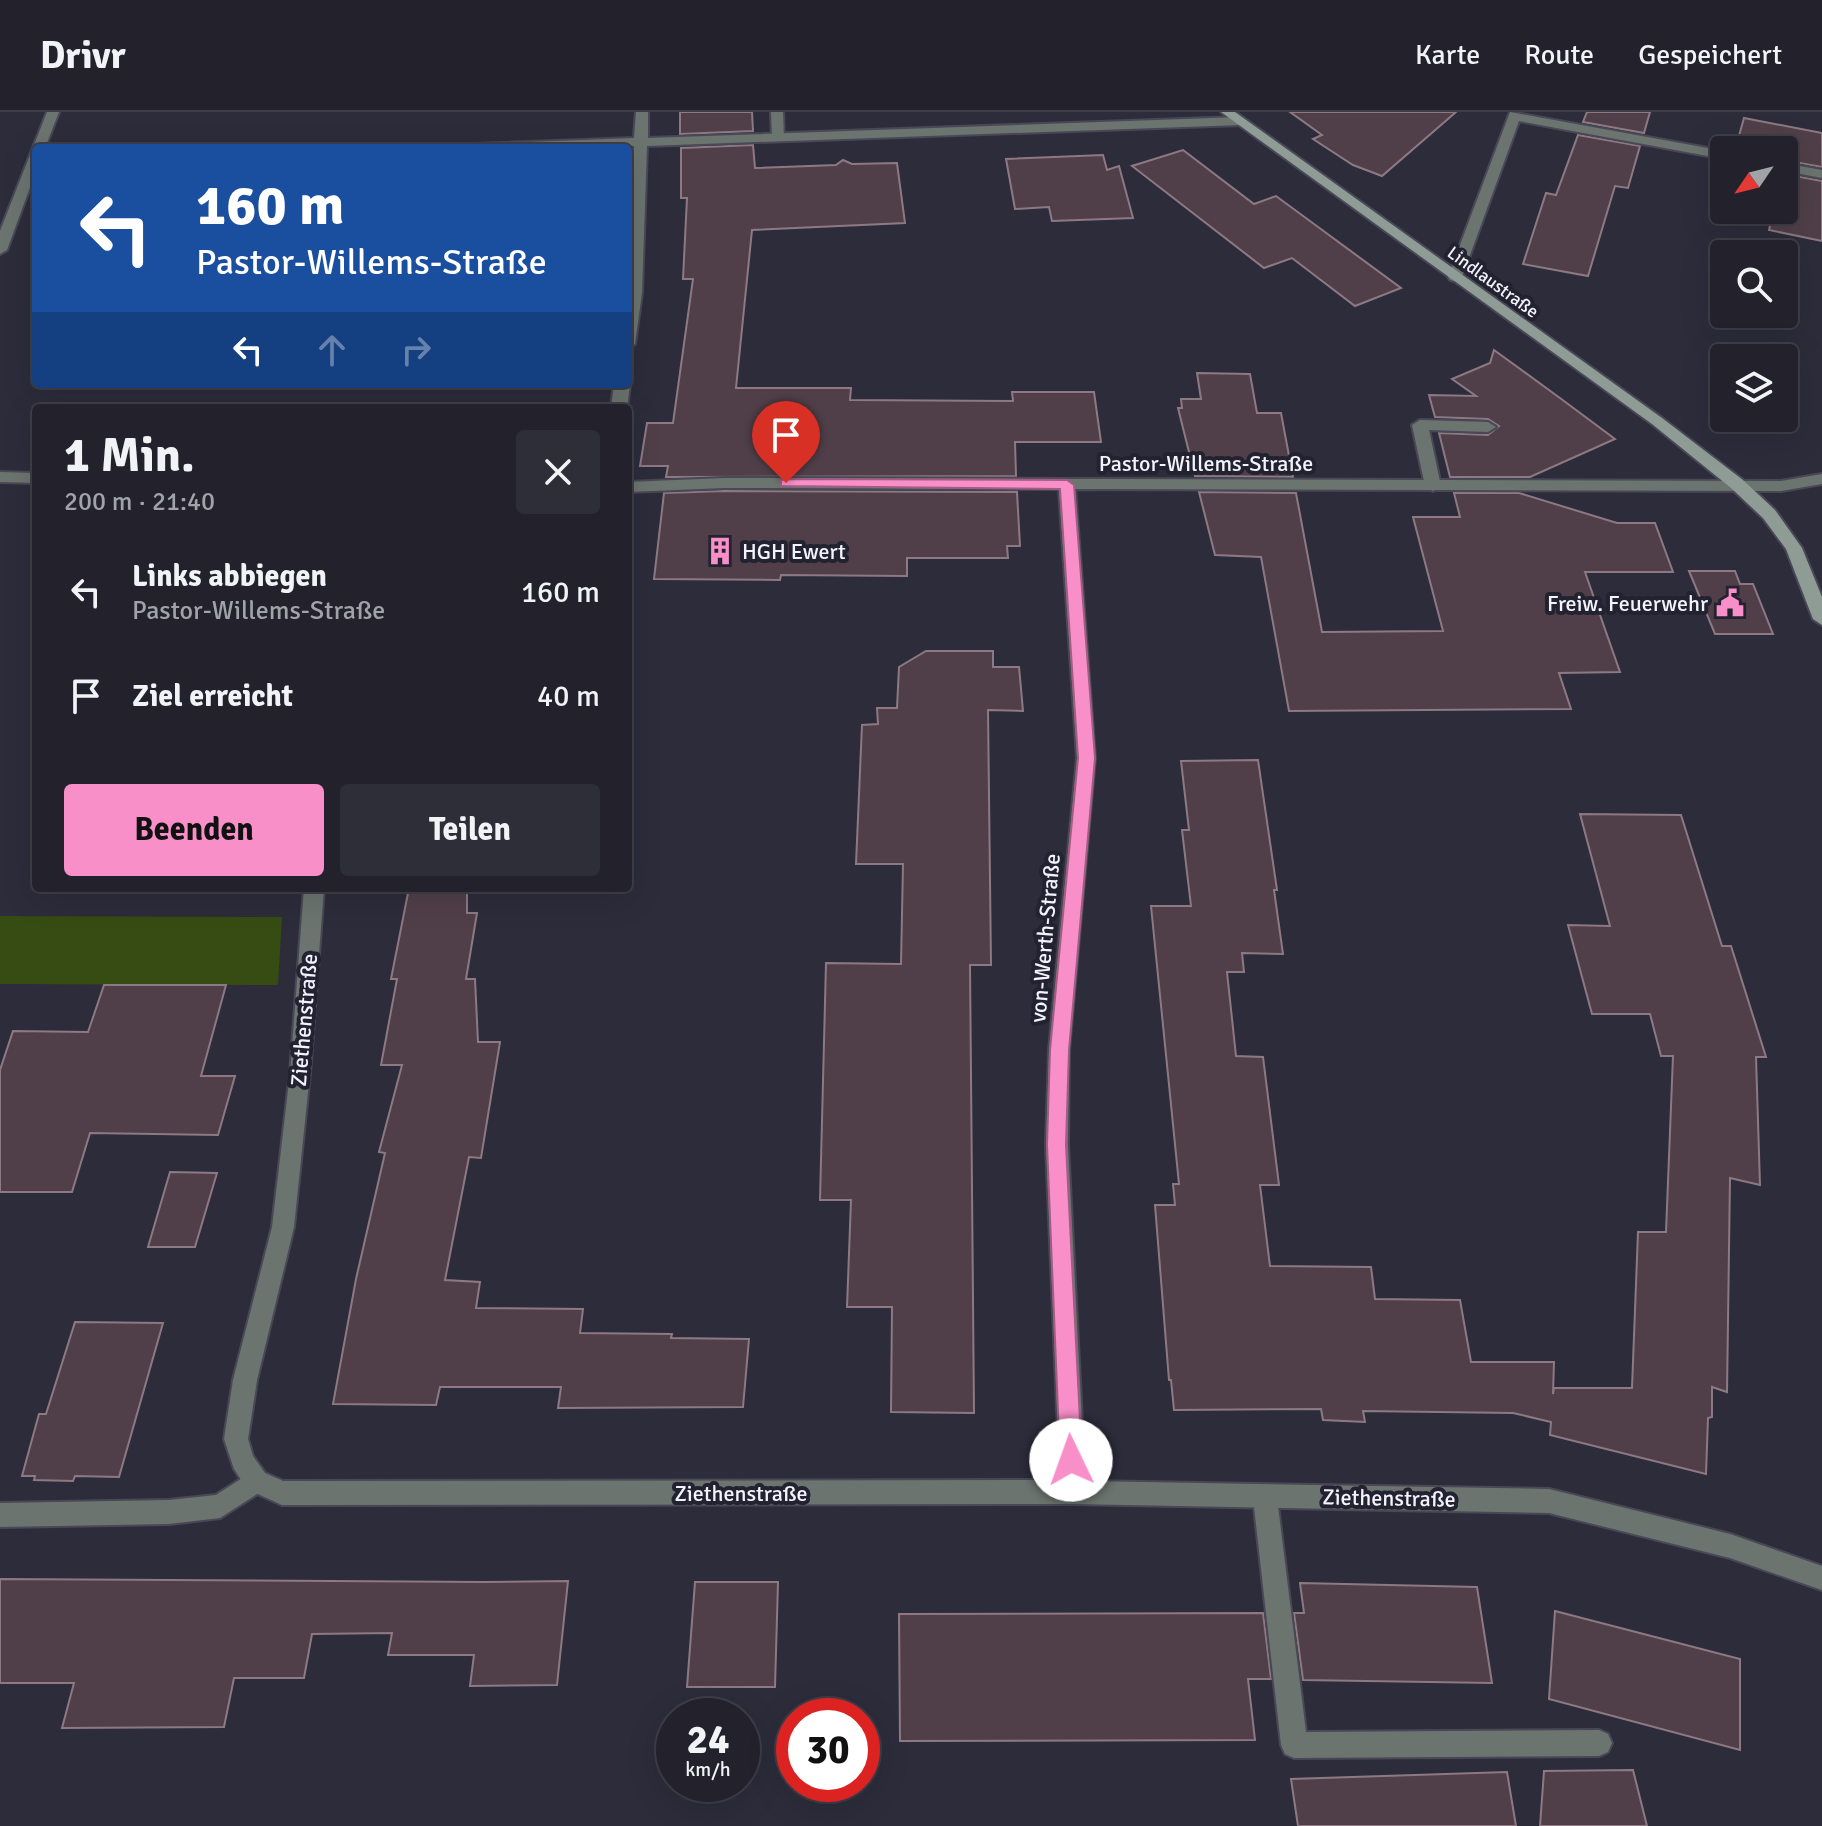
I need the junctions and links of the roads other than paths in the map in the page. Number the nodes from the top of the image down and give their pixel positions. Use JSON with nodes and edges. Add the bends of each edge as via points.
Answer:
{"nodes":[{"id":1,"x":53,"y":112,"type":"edge"},
{"id":2,"x":642,"y":112,"type":"edge"},
{"id":3,"x":777,"y":112,"type":"edge"},
{"id":4,"x":1516,"y":114,"type":"edge"},
{"id":5,"x":1234,"y":117,"type":"edge"},
{"id":6,"x":779,"y":138,"type":"junction"},
{"id":7,"x":641,"y":142,"type":"junction"},
{"id":8,"x":40,"y":144,"type":"edge"},
{"id":9,"x":586,"y":144,"type":"edge"},
{"id":10,"x":1710,"y":152,"type":"edge"},
{"id":11,"x":32,"y":165,"type":"edge"},
{"id":12,"x":1798,"y":170,"type":"edge"},
{"id":13,"x":1822,"y":174,"type":"edge"},
{"id":14,"x":0,"y":250,"type":"edge"},
{"id":15,"x":1455,"y":277,"type":"junction"},
{"id":16,"x":632,"y":315,"type":"edge"},
{"id":17,"x":1488,"y":427,"type":"dead end"},
{"id":18,"x":0,"y":477,"type":"edge"},
{"id":19,"x":32,"y":478,"type":"edge"},
{"id":20,"x":1822,"y":479,"type":"edge"},
{"id":21,"x":1737,"y":484,"type":"junction"},
{"id":22,"x":1067,"y":485,"type":"junction"},
{"id":23,"x":1433,"y":486,"type":"junction"},
{"id":24,"x":632,"y":487,"type":"edge"},
{"id":25,"x":1822,"y":619,"type":"edge"},
{"id":26,"x":314,"y":892,"type":"edge"},
{"id":27,"x":256,"y":1481,"type":"junction"},
{"id":28,"x":1073,"y":1492,"type":"junction"},
{"id":29,"x":1265,"y":1498,"type":"junction"},
{"id":30,"x":0,"y":1515,"type":"edge"},
{"id":31,"x":1822,"y":1578,"type":"edge"},
{"id":32,"x":1599,"y":1743,"type":"dead end"}],
"edges":[{"from":1,"to":8,"type":"street"},
{"from":2,"to":7,"type":"street"},
{"from":3,"to":6,"type":"street"},
{"from":4,"to":10,"type":"street"},
{"from":4,"to":15,"type":"street"},
{"from":5,"to":6,"type":"street"},
{"from":5,"to":15,"type":"street","name":"Lindlaustraße"},
{"from":6,"to":7,"type":"street"},
{"from":7,"to":9,"type":"street"},
{"from":7,"to":16,"type":"street"},
{"from":11,"to":14,"type":"street"},
{"from":12,"to":13,"type":"street"},
{"from":15,"to":21,"type":"street","name":"Lindlaustraße"},
{"from":17,"to":23,"type":"street","via":[[1420,425]]},
{"from":18,"to":19,"type":"street"},
{"from":20,"to":21,"type":"street","name":"Pastor-Willems-Straße","via":[[1781,486]]},
{"from":21,"to":23,"type":"street","name":"Pastor-Willems-Straße"},
{"from":21,"to":25,"type":"street","name":"Lindlaustraße","via":[[1794,548]]},
{"from":22,"to":23,"type":"street","name":"Pastor-Willems-Straße"},
{"from":22,"to":24,"type":"street","name":"Pastor-Willems-Straße"},
{"from":22,"to":28,"type":"street","name":"von-Werth-Straße","via":[[1086,758],[1059,1050],[1057,1145]]},
{"from":26,"to":27,"type":"street","name":"Ziethenstraße","via":[[283,1227],[236,1439],[242,1461]]},
{"from":27,"to":28,"type":"street","name":"Ziethenstraße","via":[[282,1493]]},
{"from":27,"to":30,"type":"street","via":[[220,1506]]},
{"from":28,"to":29,"type":"street","name":"Ziethenstraße"},
{"from":29,"to":31,"type":"street","name":"Ziethenstraße","via":[[1549,1501],[1730,1546]]},
{"from":29,"to":32,"type":"street","via":[[1294,1745]]}]}
